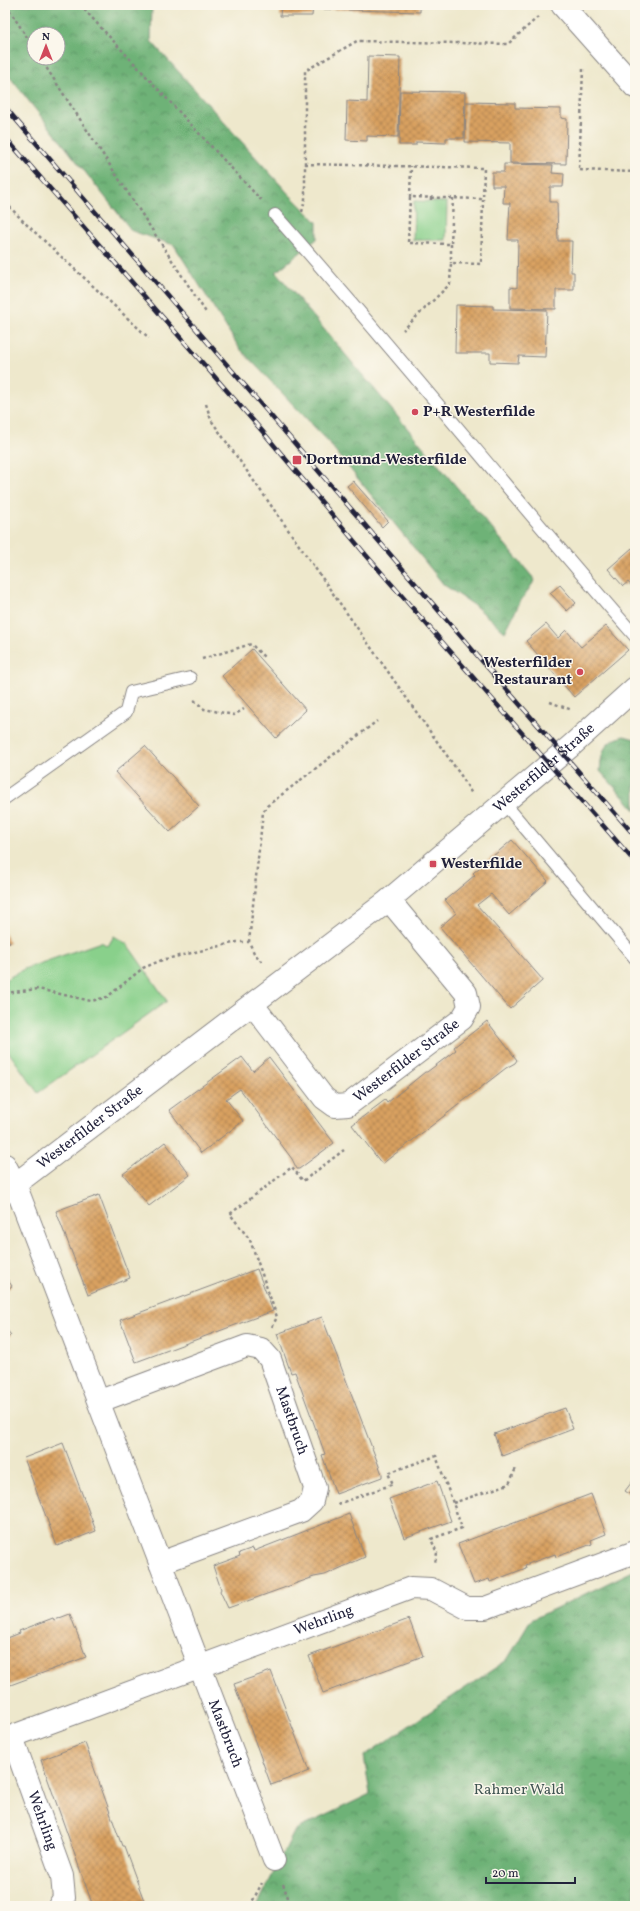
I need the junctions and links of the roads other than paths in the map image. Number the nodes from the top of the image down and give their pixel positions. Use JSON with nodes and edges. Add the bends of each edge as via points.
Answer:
{"nodes":[{"id":1,"x":562,"y":5,"type":"edge"},
{"id":2,"x":635,"y":87,"type":"edge"},
{"id":3,"x":275,"y":215,"type":"road end"},
{"id":4,"x":635,"y":636,"type":"edge"},
{"id":5,"x":190,"y":678,"type":"dead end"},
{"id":6,"x":632,"y":697,"type":"edge"},
{"id":7,"x":5,"y":798,"type":"edge"},
{"id":8,"x":504,"y":803,"type":"junction"},
{"id":9,"x":389,"y":900,"type":"junction"},
{"id":10,"x":635,"y":958,"type":"edge"},
{"id":11,"x":253,"y":1005,"type":"junction"},
{"id":12,"x":5,"y":1165,"type":"edge"},
{"id":13,"x":10,"y":1188,"type":"edge"},
{"id":14,"x":100,"y":1401,"type":"junction"},
{"id":15,"x":635,"y":1552,"type":"edge"},
{"id":16,"x":160,"y":1563,"type":"junction"},
{"id":17,"x":198,"y":1666,"type":"junction"},
{"id":18,"x":8,"y":1738,"type":"edge"},
{"id":19,"x":274,"y":1860,"type":"dead end"},
{"id":20,"x":59,"y":1906,"type":"edge"}],
"edges":[{"from":1,"to":2,"type":"street"},
{"from":3,"to":4,"type":"lane","via":[[388,344],[541,528]]},
{"from":5,"to":7,"type":"lane","via":[[131,692],[126,712]]},
{"from":6,"to":8,"type":"street","name":"Westerfilder Straße"},
{"from":8,"to":9,"type":"street","name":"Westerfilder Straße"},
{"from":8,"to":10,"type":"lane"},
{"from":9,"to":11,"type":"street","name":"Westerfilder Straße"},
{"from":9,"to":11,"type":"street","name":"Westerfilder Straße","via":[[466,993],[469,1008],[462,1019],[348,1105],[335,1106],[324,1098]]},
{"from":11,"to":13,"type":"street","name":"Westerfilder Straße"},
{"from":12,"to":13,"type":"street","name":"Mastbruch"},
{"from":13,"to":14,"type":"street","name":"Mastbruch"},
{"from":14,"to":16,"type":"street","name":"Mastbruch"},
{"from":14,"to":16,"type":"street","name":"Mastbruch","via":[[247,1346],[261,1349],[270,1359],[315,1488],[312,1502],[301,1511]]},
{"from":15,"to":17,"type":"street","name":"Wehrling","via":[[485,1608],[467,1608],[431,1589],[411,1588]]},
{"from":16,"to":17,"type":"street","name":"Mastbruch"},
{"from":17,"to":18,"type":"street","name":"Wehrling"},
{"from":17,"to":19,"type":"street","name":"Mastbruch"},
{"from":18,"to":20,"type":"street","name":"Wehrling","via":[[62,1876],[64,1898]]}]}
